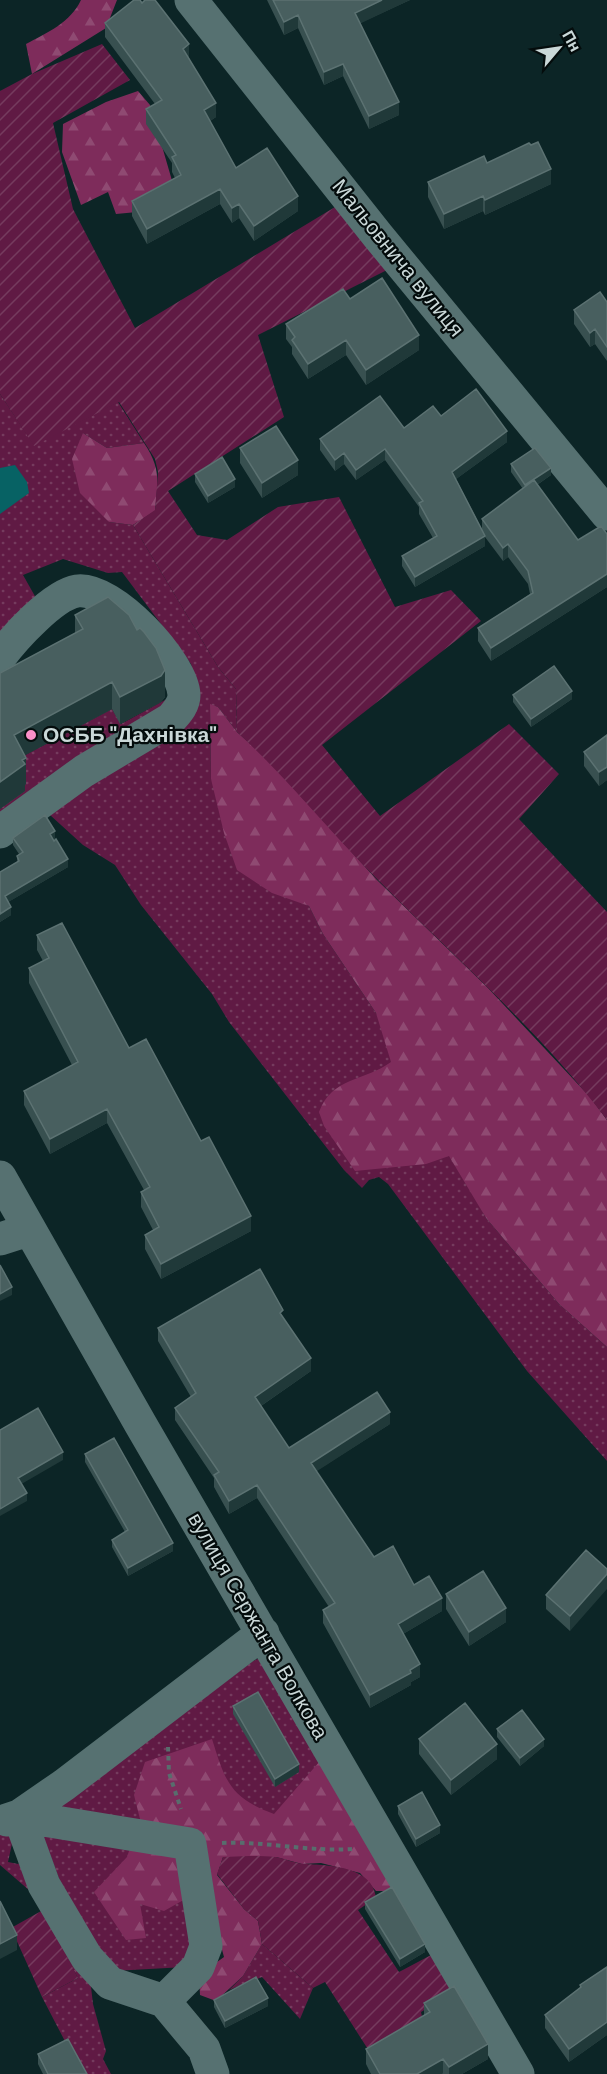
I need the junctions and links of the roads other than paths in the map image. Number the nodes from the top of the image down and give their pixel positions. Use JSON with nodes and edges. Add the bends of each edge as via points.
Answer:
{"nodes":[{"id":1,"x":191,"y":0,"type":"edge"},
{"id":2,"x":607,"y":514,"type":"edge"},
{"id":3,"x":0,"y":657,"type":"edge"},
{"id":4,"x":0,"y":832,"type":"edge"},
{"id":5,"x":0,"y":1177,"type":"edge"},
{"id":6,"x":14,"y":1234,"type":"edge"},
{"id":7,"x":263,"y":1634,"type":"junction"},
{"id":8,"x":9,"y":1819,"type":"edge"},
{"id":9,"x":164,"y":2001,"type":"junction"},
{"id":10,"x":213,"y":2074,"type":"edge"},
{"id":11,"x":518,"y":2074,"type":"edge"}],
"edges":[{"from":1,"to":2,"type":"street","name":"Мальовнича вулиця","via":[[378,236]]},
{"from":3,"to":4,"type":"street","via":[[37,618],[66,595],[78,591],[121,607],[174,665],[184,697],[171,719],[84,771]]},
{"from":5,"to":6,"type":"street","name":"вулиця Сержанта Волкова"},
{"from":6,"to":7,"type":"street","name":"вулиця Сержанта Волкова"},
{"from":7,"to":8,"type":"street"},
{"from":7,"to":11,"type":"street","name":"вулиця Сержанта Волкова"},
{"from":8,"to":9,"type":"street","via":[[87,1958],[110,1983]]},
{"from":8,"to":9,"type":"street","via":[[190,1844],[206,1946],[198,1967]]},
{"from":9,"to":10,"type":"street","via":[[204,2049]]}]}
